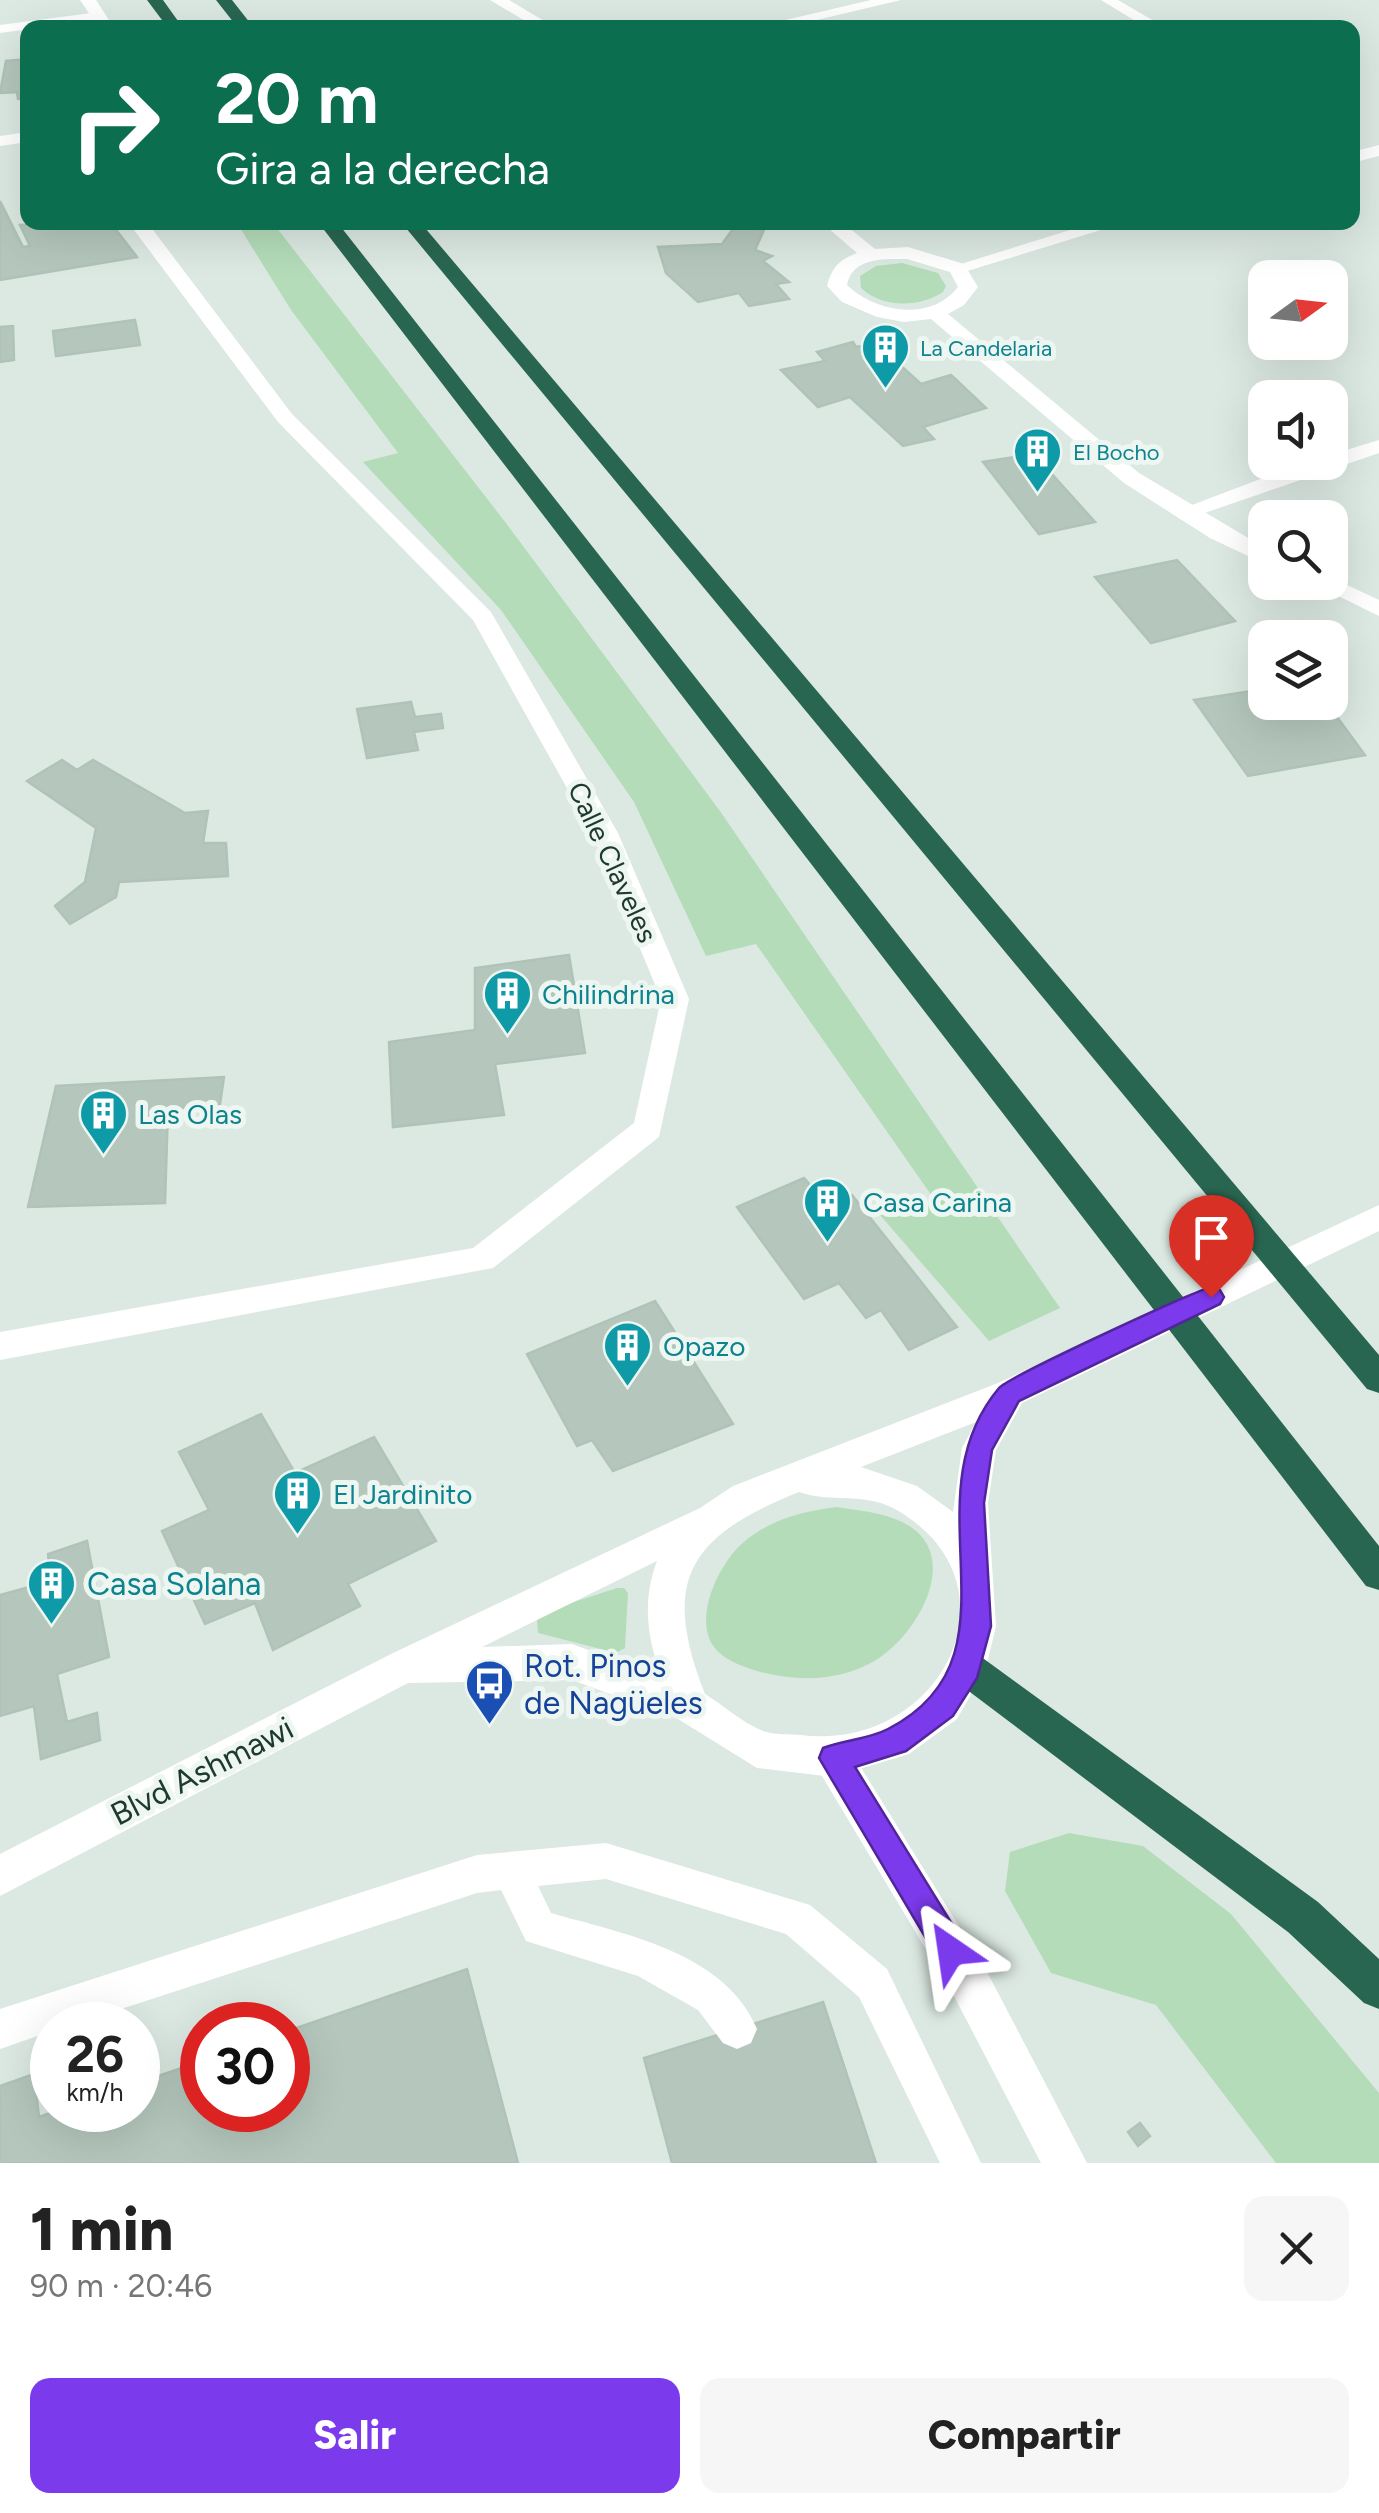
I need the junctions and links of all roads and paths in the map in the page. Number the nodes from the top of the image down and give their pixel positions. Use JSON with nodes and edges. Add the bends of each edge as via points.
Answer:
{"nodes":[{"id":1,"x":224,"y":0,"type":"edge"},
{"id":2,"x":498,"y":0,"type":"edge"},
{"id":3,"x":893,"y":0,"type":"edge"},
{"id":4,"x":1108,"y":0,"type":"edge"},
{"id":5,"x":830,"y":12,"type":"junction"},
{"id":6,"x":240,"y":20,"type":"edge"},
{"id":7,"x":534,"y":20,"type":"edge"},
{"id":8,"x":794,"y":20,"type":"edge"},
{"id":9,"x":842,"y":20,"type":"edge"},
{"id":10,"x":1144,"y":20,"type":"edge"},
{"id":11,"x":144,"y":230,"type":"edge"},
{"id":12,"x":333,"y":230,"type":"edge"},
{"id":13,"x":417,"y":230,"type":"edge"},
{"id":14,"x":840,"y":230,"type":"edge"},
{"id":15,"x":1090,"y":230,"type":"edge"},
{"id":16,"x":872,"y":255,"type":"junction"},
{"id":17,"x":956,"y":268,"type":"junction"},
{"id":18,"x":934,"y":312,"type":"junction"},
{"id":19,"x":1379,"y":446,"type":"edge"},
{"id":20,"x":1348,"y":456,"type":"edge"},
{"id":21,"x":1276,"y":480,"type":"edge"},
{"id":22,"x":1182,"y":512,"type":"junction"},
{"id":23,"x":1248,"y":548,"type":"edge"},
{"id":24,"x":1348,"y":594,"type":"edge"},
{"id":25,"x":1379,"y":608,"type":"edge"},
{"id":26,"x":1379,"y":1217,"type":"edge"},
{"id":27,"x":0,"y":1346,"type":"edge"},
{"id":28,"x":1379,"y":1379,"type":"edge"},
{"id":29,"x":1010,"y":1394,"type":"junction"},
{"id":30,"x":786,"y":1484,"type":"junction"},
{"id":31,"x":706,"y":1520,"type":"junction"},
{"id":32,"x":1379,"y":1574,"type":"edge"},
{"id":33,"x":972,"y":1578,"type":"junction"},
{"id":34,"x":404,"y":1666,"type":"junction"},
{"id":35,"x":966,"y":1668,"type":"junction"},
{"id":36,"x":691,"y":1706,"type":"junction"},
{"id":37,"x":834,"y":1758,"type":"junction"},
{"id":38,"x":512,"y":1870,"type":"junction"},
{"id":39,"x":0,"y":1876,"type":"edge"},
{"id":40,"x":1379,"y":1988,"type":"edge"},
{"id":41,"x":0,"y":2029,"type":"edge"},
{"id":42,"x":738,"y":2029,"type":"dead end"},
{"id":43,"x":961,"y":2163,"type":"edge"},
{"id":44,"x":1065,"y":2163,"type":"edge"}],
"edges":[{"from":1,"to":6,"type":"highway"},
{"from":2,"to":7,"type":"street"},
{"from":3,"to":5,"type":"street"},
{"from":4,"to":10,"type":"lane"},
{"from":5,"to":8,"type":"street"},
{"from":5,"to":9,"type":"street"},
{"from":11,"to":27,"type":"street","name":"Calle Claveles","via":[[285,418],[483,616],[605,834],[676,999],[648,1129],[482,1258]]},
{"from":12,"to":32,"type":"highway"},
{"from":13,"to":28,"type":"highway"},
{"from":14,"to":16,"type":"street"},
{"from":15,"to":17,"type":"street"},
{"from":16,"to":17,"type":"street","via":[[927,256]]},
{"from":16,"to":18,"type":"street","via":[[837,277],[844,296],[874,310]]},
{"from":17,"to":18,"type":"street","via":[[968,287],[964,297]]},
{"from":18,"to":22,"type":"street","via":[[1112,467]]},
{"from":19,"to":20,"type":"street"},
{"from":21,"to":22,"type":"street"},
{"from":22,"to":23,"type":"street"},
{"from":24,"to":25,"type":"street"},
{"from":26,"to":29,"type":"street"},
{"from":29,"to":30,"type":"street"},
{"from":29,"to":33,"type":"street","via":[[979,1448],[970,1503]]},
{"from":30,"to":31,"type":"street"},
{"from":30,"to":33,"type":"street","via":[[841,1478],[887,1486],[938,1517]]},
{"from":31,"to":34,"type":"street","name":"Blvd Ashmawi"},
{"from":31,"to":36,"type":"street","via":[[681,1548],[663,1596],[668,1652]]},
{"from":33,"to":35,"type":"street","via":[[977,1626]]},
{"from":34,"to":36,"type":"street","name":"Blvd Ashmawi","via":[[572,1662]]},
{"from":34,"to":39,"type":"street","name":"Blvd Ashmawi"},
{"from":35,"to":37,"type":"street","via":[[942,1706],[895,1741]]},
{"from":35,"to":40,"type":"highway","via":[[1303,1917]]},
{"from":36,"to":37,"type":"street","via":[[757,1749]]},
{"from":37,"to":44,"type":"street","via":[[970,1983]]},
{"from":38,"to":41,"type":"lane","via":[[477,1874]]},
{"from":38,"to":42,"type":"lane","via":[[539,1928],[644,1959],[712,1996]]},
{"from":38,"to":43,"type":"lane","via":[[606,1861],[797,1918],[873,1984]]}]}
